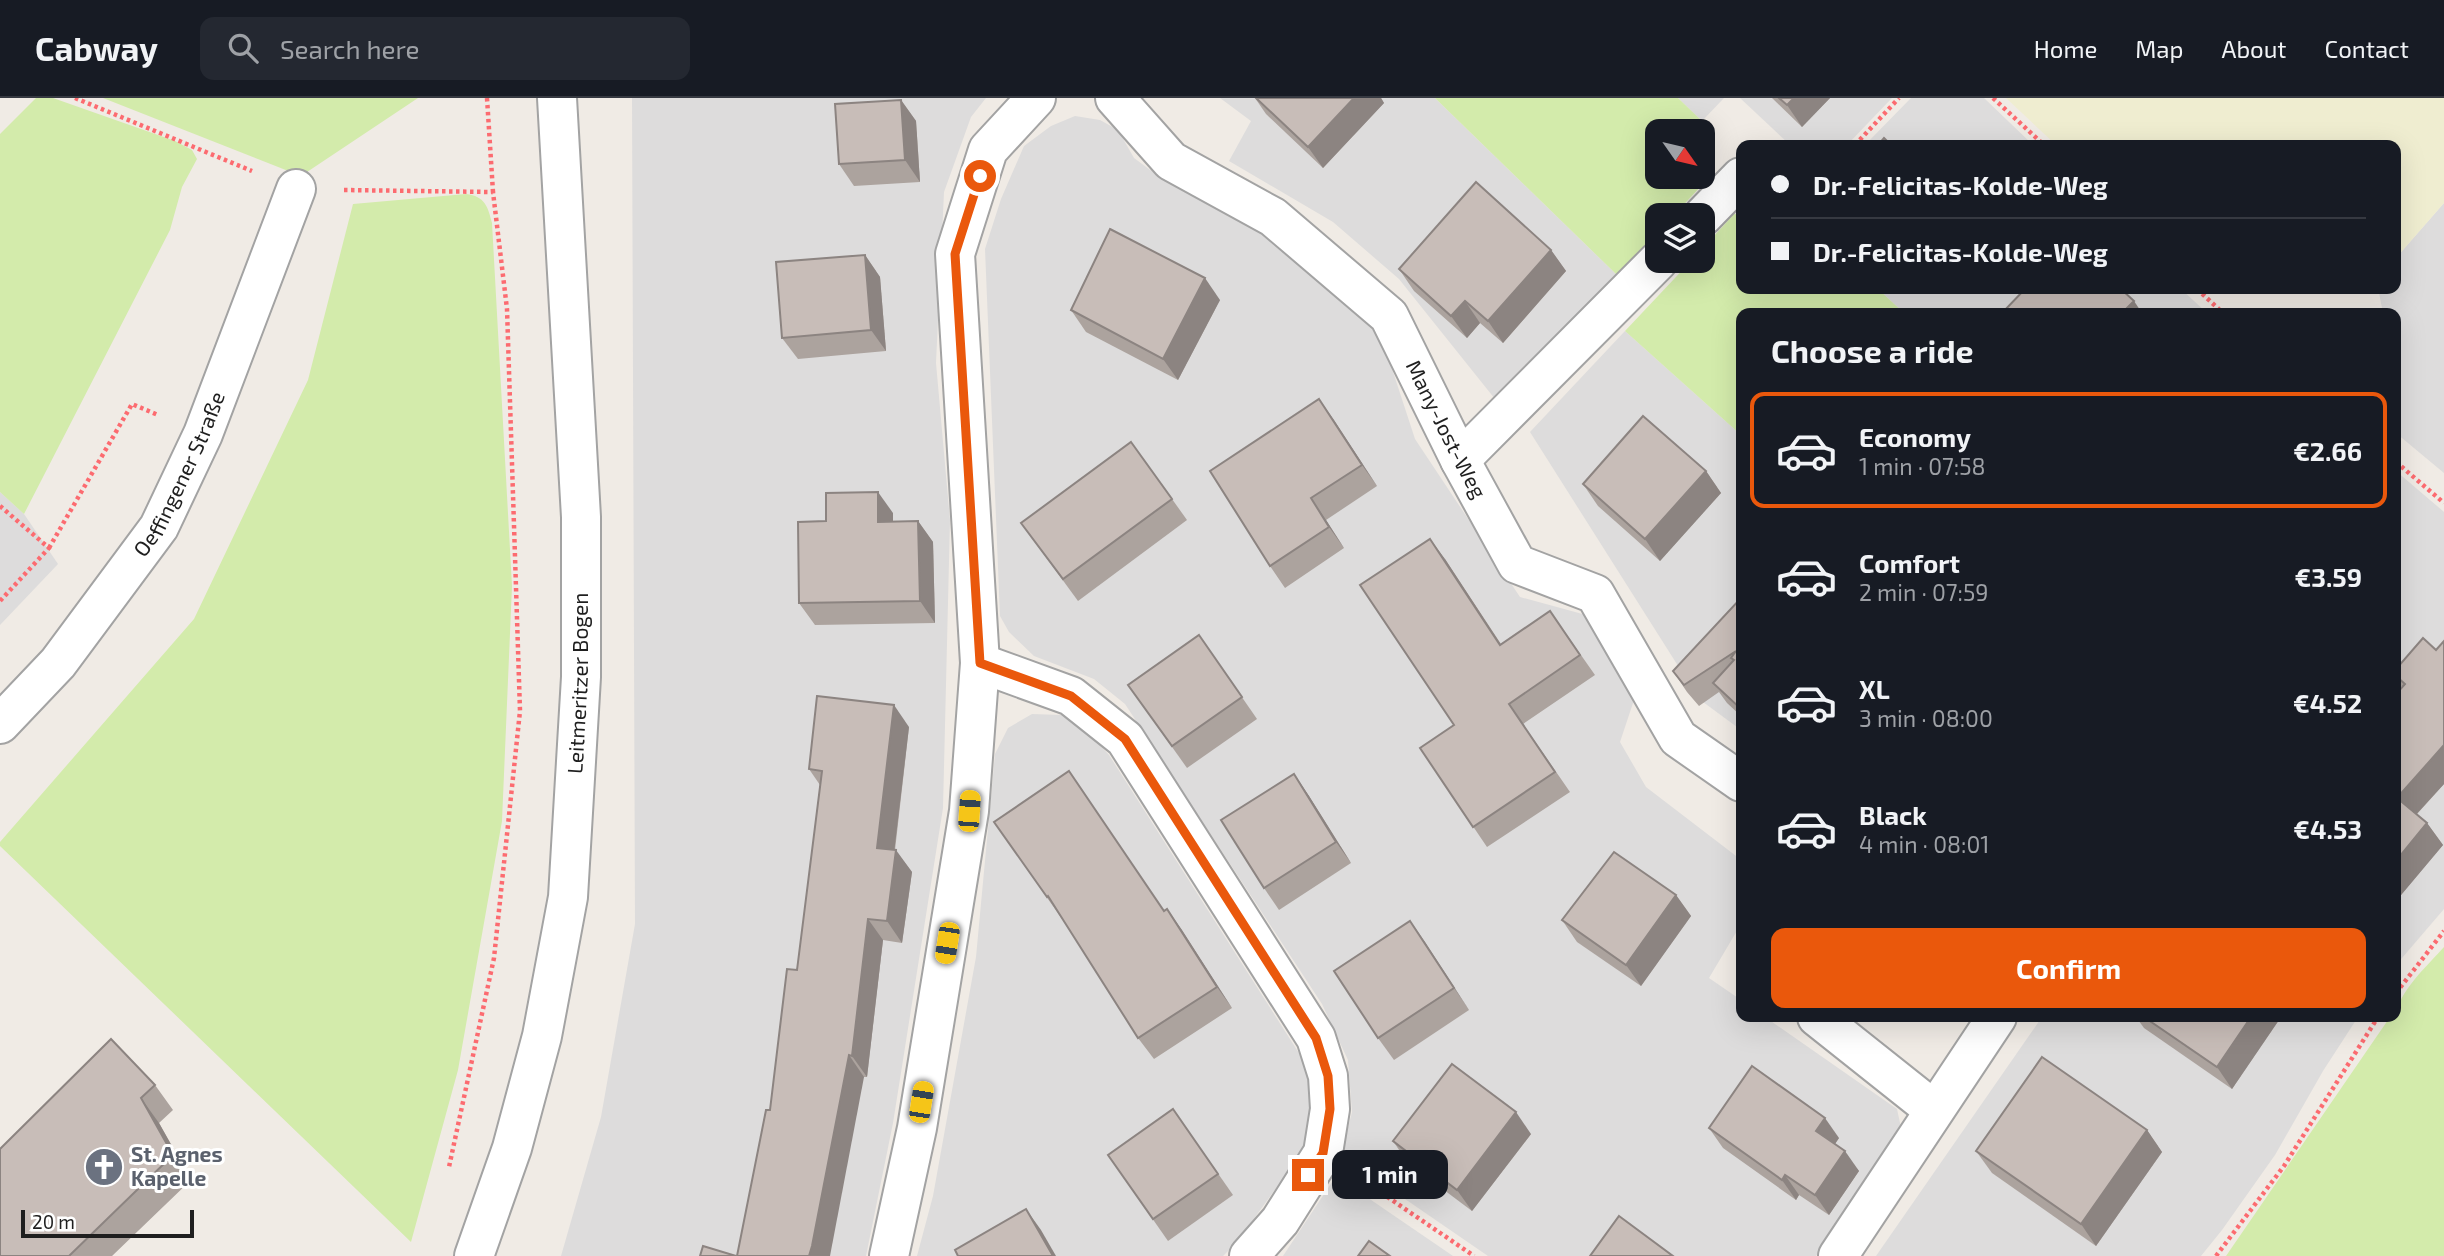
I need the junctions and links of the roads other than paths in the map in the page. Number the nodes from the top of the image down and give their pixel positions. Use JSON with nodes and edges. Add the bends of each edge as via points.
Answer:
{"nodes":[{"id":1,"x":557,"y":98,"type":"edge"},
{"id":2,"x":1036,"y":98,"type":"edge"},
{"id":3,"x":1115,"y":98,"type":"edge"},
{"id":4,"x":1736,"y":182,"type":"edge"},
{"id":5,"x":296,"y":189,"type":"road end"},
{"id":6,"x":1715,"y":204,"type":"edge"},
{"id":7,"x":1646,"y":273,"type":"edge"},
{"id":8,"x":1460,"y":460,"type":"junction"},
{"id":9,"x":980,"y":663,"type":"junction"},
{"id":10,"x":0,"y":724,"type":"edge"},
{"id":11,"x":1736,"y":779,"type":"edge"},
{"id":12,"x":1823,"y":1022,"type":"edge"},
{"id":13,"x":1994,"y":1022,"type":"edge"},
{"id":14,"x":1934,"y":1110,"type":"junction"},
{"id":15,"x":474,"y":1256,"type":"edge"},
{"id":16,"x":889,"y":1256,"type":"edge"},
{"id":17,"x":1249,"y":1256,"type":"edge"},
{"id":18,"x":1838,"y":1256,"type":"edge"}],
"edges":[{"from":1,"to":15,"type":"street","name":"Leitmeritzer Bogen","via":[[581,517],[581,677],[568,897],[542,1035],[512,1148]]},
{"from":2,"to":9,"type":"street","via":[[988,150],[955,254]]},
{"from":3,"to":8,"type":"street","name":"Many-Jost-Weg","via":[[1171,161],[1273,217],[1389,316]]},
{"from":4,"to":6,"type":"street"},
{"from":5,"to":10,"type":"street","name":"Oeffingener Straße","via":[[203,435],[159,527],[58,663]]},
{"from":7,"to":8,"type":"street"},
{"from":8,"to":11,"type":"street","name":"Many-Jost-Weg","via":[[1517,564],[1595,594],[1678,738]]},
{"from":9,"to":16,"type":"street","via":[[969,811],[917,1128]]},
{"from":9,"to":17,"type":"street","via":[[1071,696],[1125,739],[1316,1038],[1328,1076],[1330,1109],[1323,1153],[1280,1221]]},
{"from":12,"to":14,"type":"street"},
{"from":13,"to":14,"type":"street"},
{"from":14,"to":18,"type":"street"}]}
